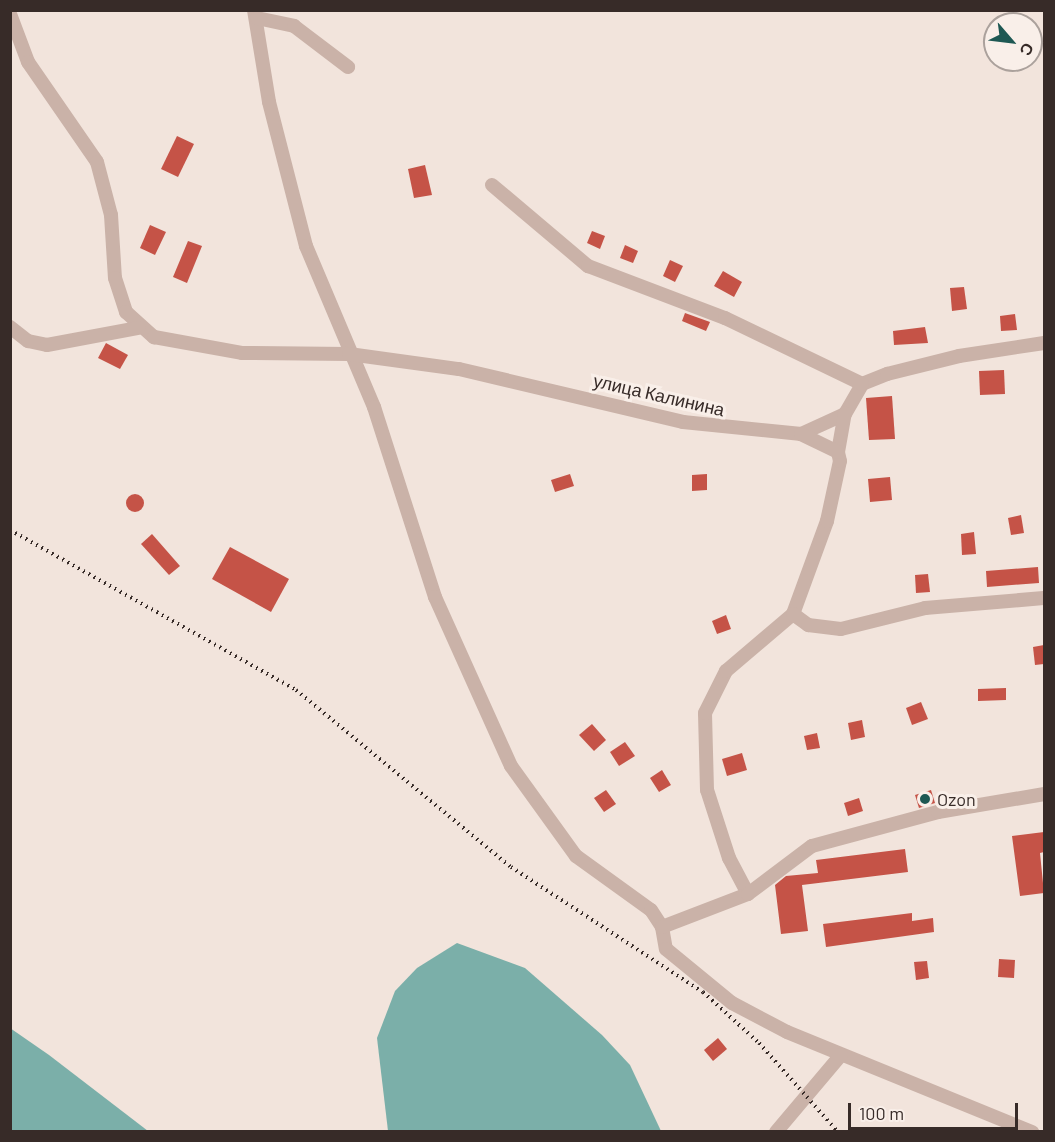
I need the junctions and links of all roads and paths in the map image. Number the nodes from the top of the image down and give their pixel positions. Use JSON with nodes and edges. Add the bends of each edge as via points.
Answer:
{"nodes":[{"id":1,"x":10,"y":14,"type":"edge"},
{"id":2,"x":256,"y":14,"type":"edge"},
{"id":3,"x":348,"y":67,"type":"dead end"},
{"id":4,"x":492,"y":185,"type":"dead end"},
{"id":5,"x":138,"y":328,"type":"junction"},
{"id":6,"x":12,"y":330,"type":"edge"},
{"id":7,"x":1044,"y":343,"type":"edge"},
{"id":8,"x":349,"y":354,"type":"junction"},
{"id":9,"x":862,"y":384,"type":"junction"},
{"id":10,"x":845,"y":414,"type":"junction"},
{"id":11,"x":801,"y":434,"type":"junction"},
{"id":12,"x":838,"y":452,"type":"junction"},
{"id":13,"x":1044,"y":598,"type":"edge"},
{"id":14,"x":793,"y":614,"type":"junction"},
{"id":15,"x":1044,"y":794,"type":"edge"},
{"id":16,"x":748,"y":894,"type":"junction"},
{"id":17,"x":662,"y":927,"type":"junction"},
{"id":18,"x":841,"y":1055,"type":"junction"},
{"id":19,"x":776,"y":1131,"type":"edge"},
{"id":20,"x":1032,"y":1131,"type":"edge"}],
"edges":[{"from":1,"to":5,"type":"street","via":[[28,62],[97,162],[111,215],[115,278],[126,312]]},
{"from":2,"to":3,"type":"street","via":[[294,26]]},
{"from":2,"to":8,"type":"street","via":[[269,102],[306,246]]},
{"from":4,"to":9,"type":"street","via":[[588,266],[725,318]]},
{"from":5,"to":6,"type":"street","via":[[47,345]]},
{"from":5,"to":8,"type":"street","name":"улица Калинина","via":[[192,347]]},
{"from":7,"to":9,"type":"street","via":[[959,356]]},
{"from":8,"to":11,"type":"street","name":"улица Калинина","via":[[459,369],[683,422]]},
{"from":8,"to":17,"type":"street","via":[[374,407],[435,597],[512,766],[576,856],[638,898]]},
{"from":9,"to":10,"type":"street"},
{"from":10,"to":11,"type":"street"},
{"from":10,"to":12,"type":"street"},
{"from":11,"to":12,"type":"street"},
{"from":12,"to":14,"type":"street","via":[[839,476],[827,521]]},
{"from":13,"to":14,"type":"street","via":[[925,608],[841,629],[808,625]]},
{"from":14,"to":16,"type":"street","via":[[726,671],[705,713],[707,790],[729,858]]},
{"from":15,"to":16,"type":"street","via":[[938,812],[812,846]]},
{"from":16,"to":17,"type":"street"},
{"from":17,"to":18,"type":"street","via":[[666,950],[732,1003]]},
{"from":18,"to":19,"type":"street"},
{"from":18,"to":20,"type":"street","via":[[933,1087]]}]}
